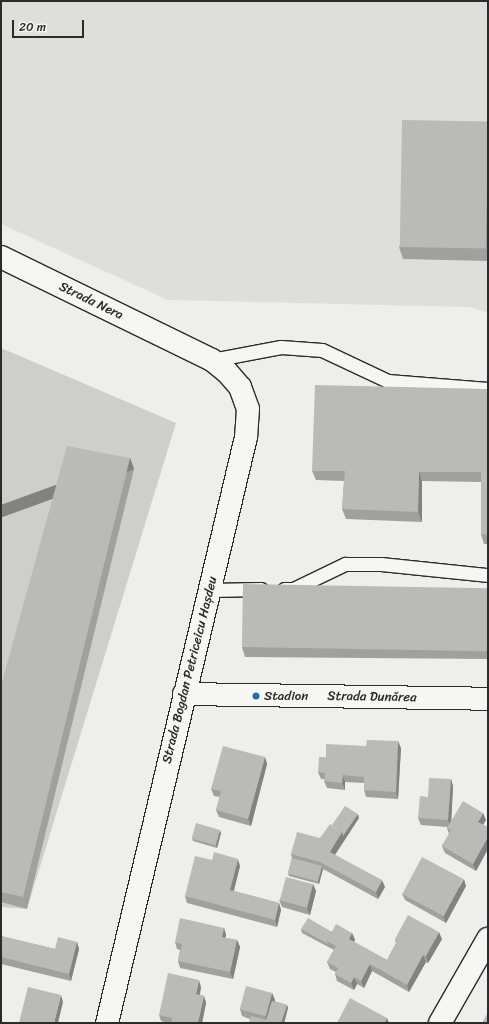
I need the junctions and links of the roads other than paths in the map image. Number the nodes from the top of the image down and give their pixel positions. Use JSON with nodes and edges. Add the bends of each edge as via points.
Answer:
{"nodes":[{"id":1,"x":1,"y":257,"type":"edge"},
{"id":2,"x":182,"y":345,"type":"joint"},
{"id":3,"x":212,"y":360,"type":"junction"},
{"id":4,"x":488,"y":389,"type":"edge"},
{"id":5,"x":488,"y":576,"type":"edge"},
{"id":6,"x":210,"y":590,"type":"junction"},
{"id":7,"x":184,"y":694,"type":"junction"},
{"id":8,"x":488,"y":699,"type":"edge"},
{"id":9,"x":488,"y":940,"type":"edge"},
{"id":10,"x":107,"y":1023,"type":"edge"},
{"id":11,"x":440,"y":1023,"type":"edge"}],
"edges":[{"from":1,"to":2,"type":"street","name":"Strada Nera"},
{"from":2,"to":3,"type":"street","name":"Strada Bogdan Petriceicu Hașdeu"},
{"from":3,"to":4,"type":"lane","via":[[281,346],[322,350],[388,381]]},
{"from":3,"to":6,"type":"street","name":"Strada Bogdan Petriceicu Hașdeu","via":[[240,387],[248,409],[246,437]]},
{"from":5,"to":6,"type":"lane","via":[[381,564],[345,564],[293,589]]},
{"from":6,"to":7,"type":"street","name":"Strada Bogdan Petriceicu Hașdeu"},
{"from":7,"to":8,"type":"street","name":"Strada Dunărea"},
{"from":7,"to":10,"type":"street","name":"Strada Bogdan Petriceicu Hașdeu"},
{"from":9,"to":11,"type":"street"}]}
